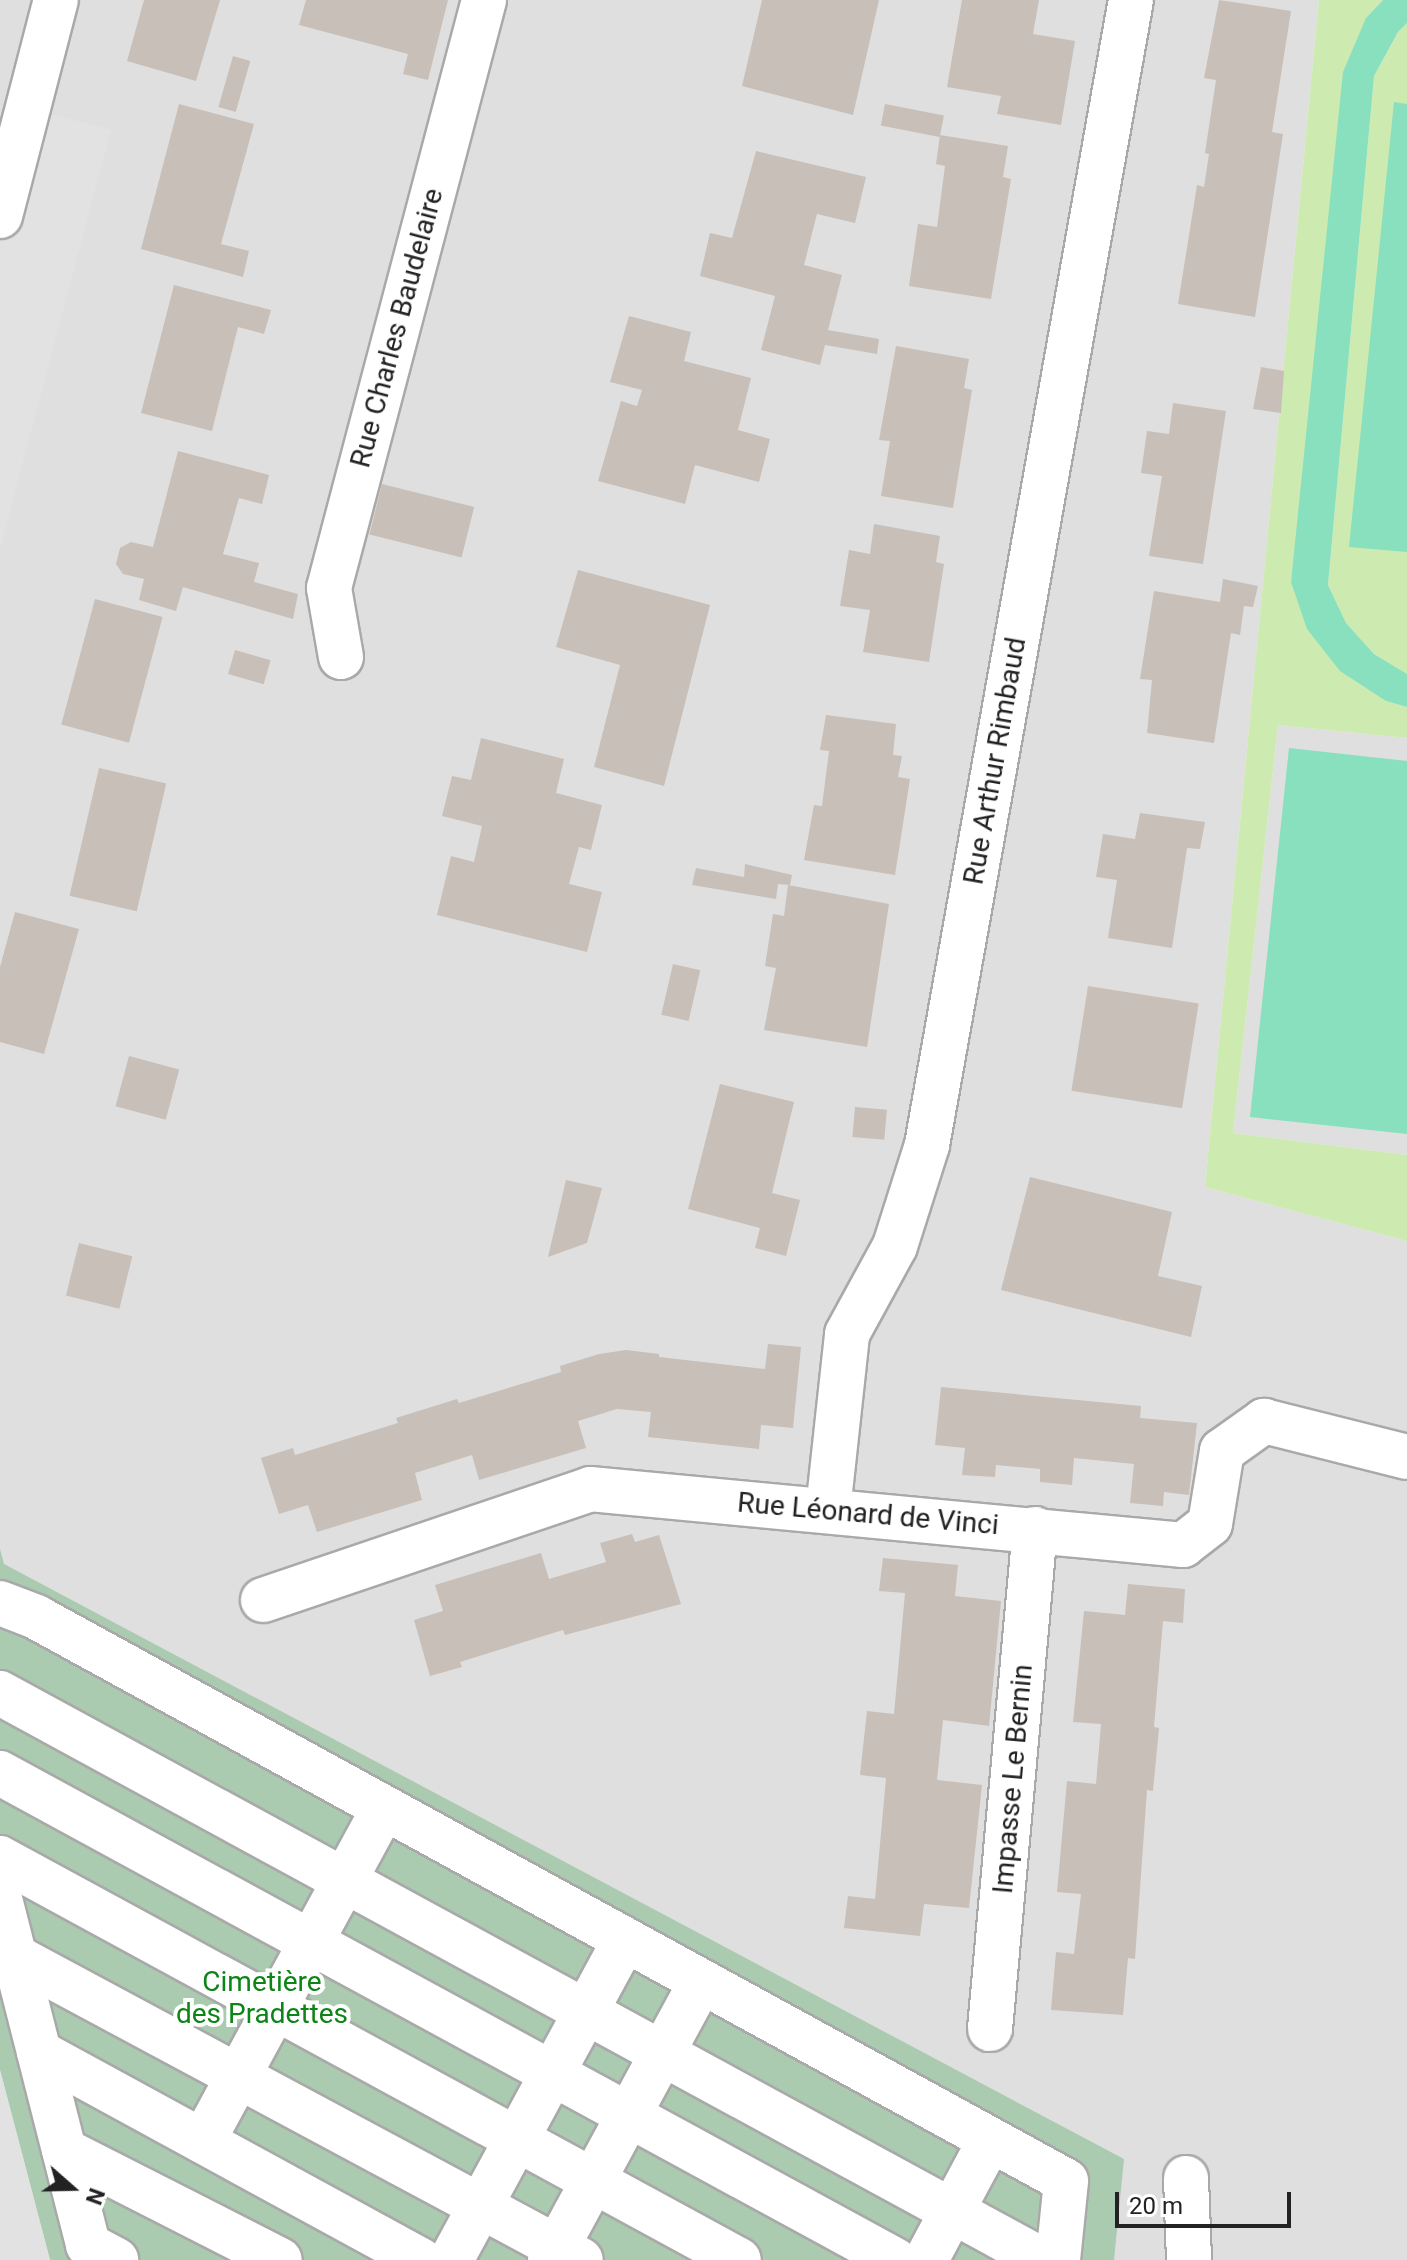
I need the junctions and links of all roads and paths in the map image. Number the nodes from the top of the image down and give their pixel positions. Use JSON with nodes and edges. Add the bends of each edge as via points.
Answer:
{"nodes":[{"id":1,"x":56,"y":0,"type":"edge"},
{"id":2,"x":484,"y":0,"type":"edge"},
{"id":3,"x":1131,"y":0,"type":"edge"},
{"id":4,"x":0,"y":216,"type":"edge"},
{"id":5,"x":341,"y":657,"type":"dead end"},
{"id":6,"x":1407,"y":1457,"type":"edge"},
{"id":7,"x":828,"y":1510,"type":"junction"},
{"id":8,"x":1035,"y":1529,"type":"junction"},
{"id":9,"x":263,"y":1600,"type":"dead end"},
{"id":10,"x":0,"y":1603,"type":"edge"},
{"id":11,"x":0,"y":1693,"type":"edge"},
{"id":12,"x":0,"y":1773,"type":"edge"},
{"id":13,"x":384,"y":1808,"type":"junction"},
{"id":14,"x":0,"y":1858,"type":"edge"},
{"id":15,"x":345,"y":1881,"type":"junction"},
{"id":16,"x":0,"y":1899,"type":"edge"},
{"id":17,"x":625,"y":1940,"type":"junction"},
{"id":18,"x":311,"y":1942,"type":"junction"},
{"id":19,"x":14,"y":1956,"type":"junction"},
{"id":20,"x":701,"y":1982,"type":"junction"},
{"id":21,"x":276,"y":2008,"type":"junction"},
{"id":22,"x":586,"y":2012,"type":"junction"},
{"id":23,"x":990,"y":2029,"type":"dead end"},
{"id":24,"x":39,"y":2052,"type":"junction"},
{"id":25,"x":663,"y":2054,"type":"junction"},
{"id":26,"x":552,"y":2073,"type":"junction"},
{"id":27,"x":239,"y":2074,"type":"junction"},
{"id":28,"x":629,"y":2115,"type":"junction"},
{"id":29,"x":517,"y":2140,"type":"junction"},
{"id":30,"x":990,"y":2140,"type":"junction"},
{"id":31,"x":203,"y":2141,"type":"junction"},
{"id":32,"x":64,"y":2150,"type":"junction"},
{"id":33,"x":1186,"y":2178,"type":"dead end"},
{"id":34,"x":593,"y":2181,"type":"junction"},
{"id":35,"x":480,"y":2206,"type":"junction"},
{"id":36,"x":952,"y":2211,"type":"junction"},
{"id":37,"x":99,"y":2255,"type":"edge"},
{"id":38,"x":563,"y":2256,"type":"edge"},
{"id":39,"x":280,"y":2260,"type":"edge"},
{"id":40,"x":421,"y":2260,"type":"edge"},
{"id":41,"x":451,"y":2260,"type":"edge"},
{"id":42,"x":739,"y":2260,"type":"edge"},
{"id":43,"x":895,"y":2260,"type":"edge"},
{"id":44,"x":926,"y":2260,"type":"edge"},
{"id":45,"x":1042,"y":2260,"type":"edge"},
{"id":46,"x":1058,"y":2260,"type":"edge"},
{"id":47,"x":1189,"y":2260,"type":"edge"}],
"edges":[{"from":1,"to":4,"type":"street"},
{"from":2,"to":5,"type":"street","name":"Rue Charles Baudelaire","via":[[329,588]]},
{"from":3,"to":7,"type":"street","name":"Rue Arthur Rimbaud","via":[[927,1145],[895,1246],[847,1334]]},
{"from":6,"to":8,"type":"street","name":"Rue Léonard de Vinci","via":[[1264,1421],[1222,1451],[1210,1524],[1183,1545]]},
{"from":7,"to":8,"type":"street","name":"Rue Léonard de Vinci"},
{"from":7,"to":9,"type":"street","name":"Rue Léonard de Vinci","via":[[590,1489]]},
{"from":8,"to":23,"type":"street","name":"Impasse Le Bernin"},
{"from":10,"to":13,"type":"street","via":[[36,1617]]},
{"from":11,"to":15,"type":"street"},
{"from":12,"to":18,"type":"street"},
{"from":13,"to":15,"type":"street"},
{"from":13,"to":17,"type":"street"},
{"from":14,"to":21,"type":"street"},
{"from":15,"to":18,"type":"street"},
{"from":15,"to":22,"type":"street"},
{"from":16,"to":19,"type":"street"},
{"from":17,"to":20,"type":"street"},
{"from":17,"to":22,"type":"street"},
{"from":18,"to":21,"type":"street"},
{"from":18,"to":26,"type":"street"},
{"from":19,"to":24,"type":"street"},
{"from":19,"to":27,"type":"street"},
{"from":20,"to":25,"type":"street"},
{"from":20,"to":30,"type":"street"},
{"from":21,"to":27,"type":"street"},
{"from":21,"to":29,"type":"street"},
{"from":22,"to":25,"type":"street"},
{"from":22,"to":26,"type":"street"},
{"from":24,"to":31,"type":"street"},
{"from":24,"to":32,"type":"street"},
{"from":25,"to":28,"type":"street"},
{"from":25,"to":36,"type":"street"},
{"from":26,"to":28,"type":"street"},
{"from":26,"to":29,"type":"street"},
{"from":27,"to":31,"type":"street"},
{"from":27,"to":35,"type":"street"},
{"from":28,"to":34,"type":"street"},
{"from":28,"to":43,"type":"street"},
{"from":29,"to":34,"type":"street"},
{"from":29,"to":35,"type":"street"},
{"from":30,"to":36,"type":"street"},
{"from":30,"to":46,"type":"street","via":[[1066,2181]]},
{"from":31,"to":40,"type":"street"},
{"from":32,"to":37,"type":"street"},
{"from":32,"to":39,"type":"street"},
{"from":33,"to":47,"type":"street"},
{"from":34,"to":38,"type":"street"},
{"from":34,"to":42,"type":"street"},
{"from":35,"to":38,"type":"street"},
{"from":35,"to":41,"type":"street"},
{"from":36,"to":44,"type":"street"},
{"from":36,"to":45,"type":"street"}]}
